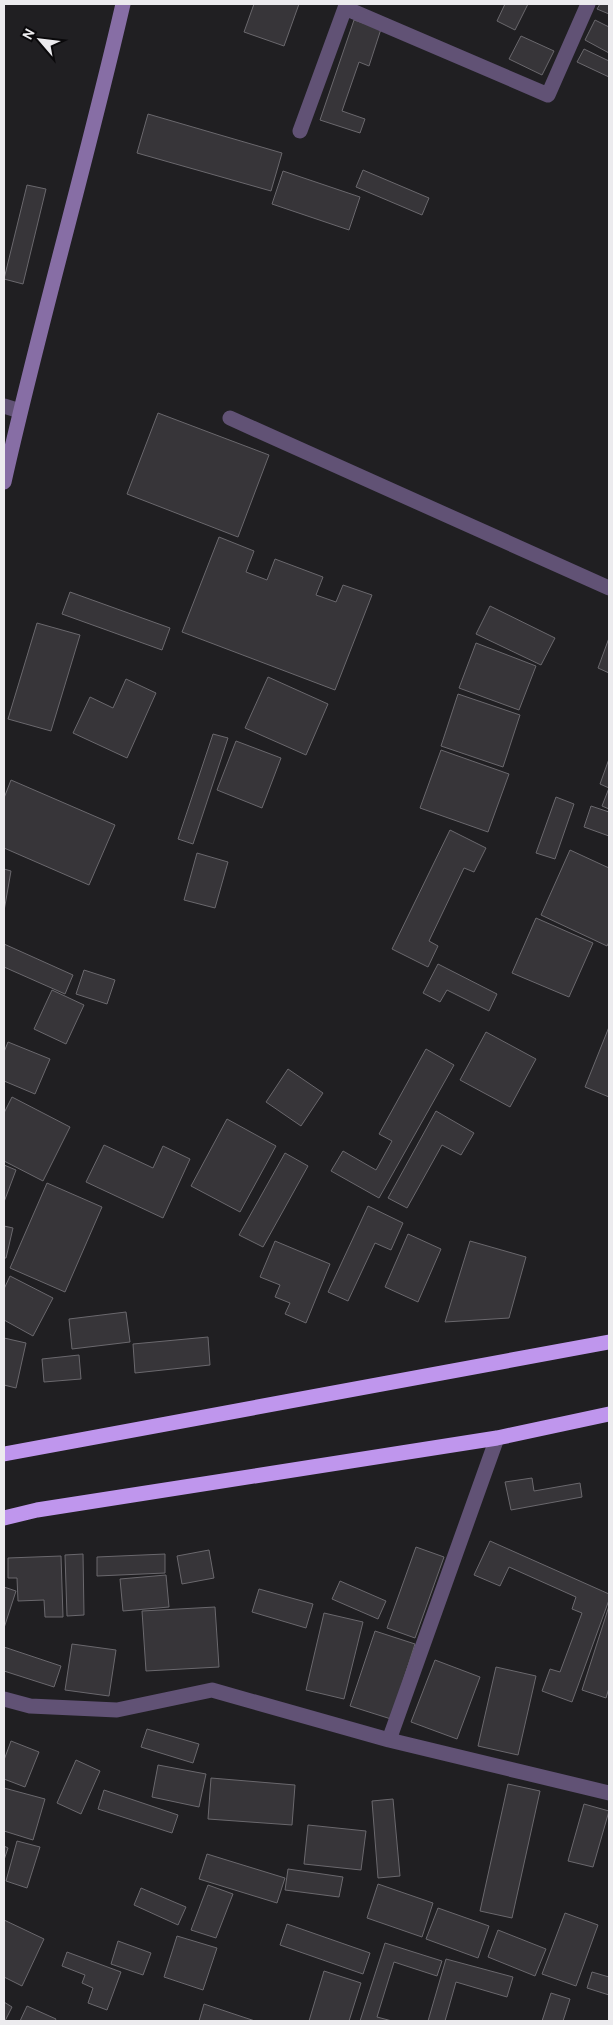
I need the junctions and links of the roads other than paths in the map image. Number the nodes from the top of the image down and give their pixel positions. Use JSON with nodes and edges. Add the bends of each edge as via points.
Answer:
{"nodes":[{"id":1,"x":123,"y":4,"type":"edge"},
{"id":2,"x":588,"y":4,"type":"edge"},
{"id":3,"x":346,"y":6,"type":"edge"},
{"id":4,"x":300,"y":132,"type":"dead end"},
{"id":5,"x":4,"y":406,"type":"edge"},
{"id":6,"x":20,"y":411,"type":"junction"},
{"id":7,"x":230,"y":418,"type":"dead end"},
{"id":8,"x":4,"y":482,"type":"edge"},
{"id":9,"x":609,"y":588,"type":"edge"},
{"id":10,"x":609,"y":1342,"type":"edge"},
{"id":11,"x":609,"y":1414,"type":"edge"},
{"id":12,"x":497,"y":1438,"type":"junction"},
{"id":13,"x":4,"y":1454,"type":"edge"},
{"id":14,"x":4,"y":1518,"type":"edge"},
{"id":15,"x":4,"y":1699,"type":"edge"},
{"id":16,"x":389,"y":1740,"type":"junction"},
{"id":17,"x":609,"y":1793,"type":"edge"}],
"edges":[{"from":1,"to":6,"type":"street"},
{"from":2,"to":3,"type":"street","via":[[548,95]]},
{"from":3,"to":4,"type":"street"},
{"from":5,"to":6,"type":"street"},
{"from":6,"to":8,"type":"street"},
{"from":7,"to":9,"type":"street"},
{"from":10,"to":13,"type":"highway"},
{"from":11,"to":12,"type":"highway"},
{"from":12,"to":14,"type":"highway","via":[[47,1508]]},
{"from":12,"to":16,"type":"street"},
{"from":15,"to":16,"type":"street","via":[[30,1706],[117,1710],[212,1690]]},
{"from":16,"to":17,"type":"street"}]}
